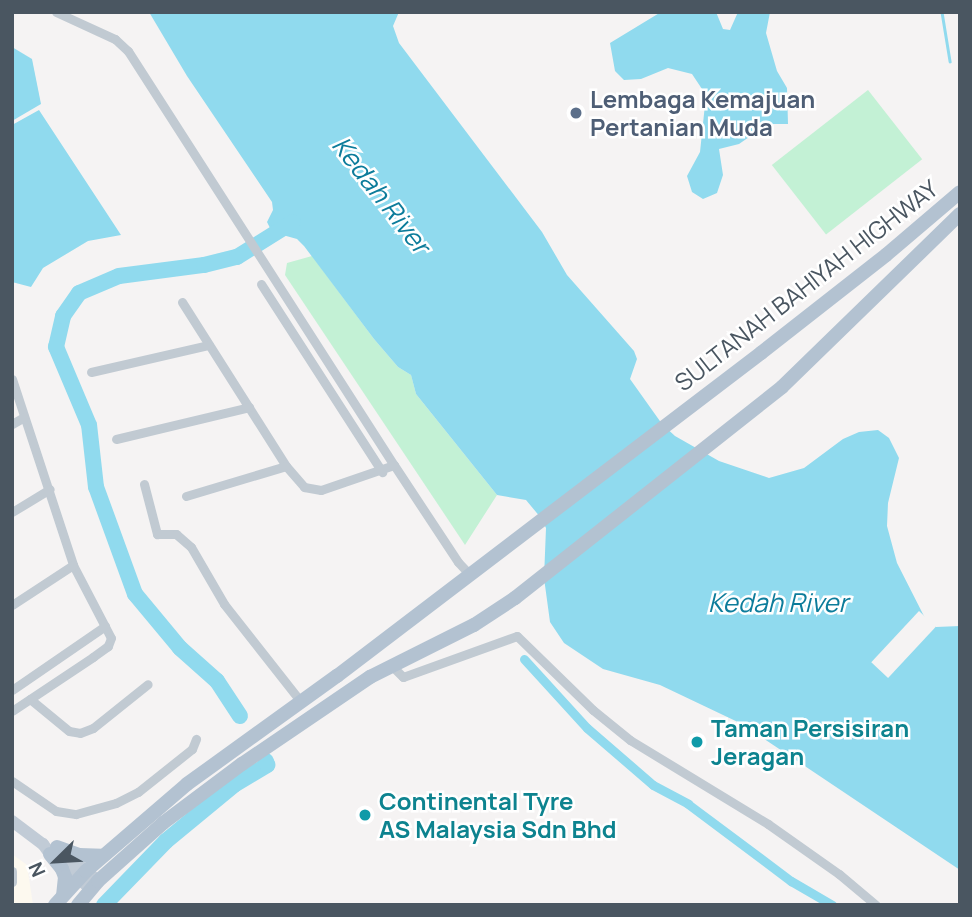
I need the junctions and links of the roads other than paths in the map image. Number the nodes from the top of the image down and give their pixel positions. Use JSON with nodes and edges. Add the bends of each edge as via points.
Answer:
{"nodes":[{"id":1,"x":55,"y":12,"type":"edge"},
{"id":2,"x":960,"y":192,"type":"edge"},
{"id":3,"x":960,"y":214,"type":"edge"},
{"id":4,"x":261,"y":284,"type":"dead end"},
{"id":5,"x":182,"y":302,"type":"dead end"},
{"id":6,"x":209,"y":345,"type":"junction"},
{"id":7,"x":91,"y":372,"type":"dead end"},
{"id":8,"x":12,"y":379,"type":"edge"},
{"id":9,"x":249,"y":407,"type":"junction"},
{"id":10,"x":24,"y":417,"type":"junction"},
{"id":11,"x":12,"y":424,"type":"edge"},
{"id":12,"x":116,"y":439,"type":"dead end"},
{"id":13,"x":394,"y":465,"type":"junction"},
{"id":14,"x":286,"y":466,"type":"junction"},
{"id":15,"x":382,"y":472,"type":"junction"},
{"id":16,"x":144,"y":484,"type":"dead end"},
{"id":17,"x":50,"y":489,"type":"junction"},
{"id":18,"x":186,"y":496,"type":"dead end"},
{"id":19,"x":12,"y":512,"type":"edge"},
{"id":20,"x":73,"y":565,"type":"junction"},
{"id":21,"x":470,"y":575,"type":"junction"},
{"id":22,"x":12,"y":605,"type":"edge"},
{"id":23,"x":106,"y":626,"type":"junction"},
{"id":24,"x":391,"y":666,"type":"junction"},
{"id":25,"x":148,"y":684,"type":"dead end"},
{"id":26,"x":12,"y":690,"type":"edge"},
{"id":27,"x":30,"y":699,"type":"junction"},
{"id":28,"x":301,"y":702,"type":"junction"},
{"id":29,"x":12,"y":711,"type":"edge"},
{"id":30,"x":196,"y":739,"type":"dead end"},
{"id":31,"x":12,"y":781,"type":"edge"},
{"id":32,"x":12,"y":821,"type":"edge"},
{"id":33,"x":50,"y":848,"type":"junction"},
{"id":34,"x":102,"y":856,"type":"junction"},
{"id":35,"x":12,"y":871,"type":"edge"},
{"id":36,"x":82,"y":875,"type":"junction"},
{"id":37,"x":12,"y":882,"type":"edge"},
{"id":38,"x":95,"y":885,"type":"junction"},
{"id":39,"x":59,"y":900,"type":"edge"},
{"id":40,"x":78,"y":905,"type":"edge"},
{"id":41,"x":876,"y":905,"type":"edge"}],
"edges":[{"from":1,"to":13,"type":"street","via":[[122,44]]},
{"from":2,"to":21,"type":"main road","name":"SULTANAH BAHIYAH HIGHWAY","via":[[875,264]]},
{"from":3,"to":24,"type":"main road","name":"SULTANAH BAHIYAH HIGHWAY","via":[[782,387],[515,598],[474,625]]},
{"from":4,"to":15,"type":"street"},
{"from":5,"to":6,"type":"street"},
{"from":6,"to":7,"type":"street"},
{"from":6,"to":9,"type":"street"},
{"from":8,"to":10,"type":"street"},
{"from":9,"to":12,"type":"street"},
{"from":9,"to":14,"type":"street"},
{"from":10,"to":11,"type":"street"},
{"from":10,"to":17,"type":"street"},
{"from":13,"to":15,"type":"street"},
{"from":13,"to":21,"type":"street"},
{"from":14,"to":15,"type":"street","via":[[296,481],[313,490]]},
{"from":14,"to":18,"type":"street"},
{"from":16,"to":28,"type":"street","via":[[157,534],[176,534],[191,547],[224,604]]},
{"from":17,"to":19,"type":"street"},
{"from":17,"to":20,"type":"street"},
{"from":20,"to":22,"type":"street"},
{"from":20,"to":23,"type":"street"},
{"from":21,"to":28,"type":"main road"},
{"from":23,"to":26,"type":"street"},
{"from":23,"to":27,"type":"street","via":[[108,646]]},
{"from":24,"to":38,"type":"main road","via":[[242,764],[163,823]]},
{"from":24,"to":41,"type":"street","via":[[403,677],[409,676],[517,636],[630,740],[768,824]]},
{"from":25,"to":27,"type":"street","via":[[93,728],[80,733],[69,731]]},
{"from":27,"to":29,"type":"street"},
{"from":28,"to":34,"type":"main road","via":[[233,749]]},
{"from":30,"to":31,"type":"street","via":[[192,749],[138,792],[76,814],[55,811]]},
{"from":32,"to":33,"type":"street"},
{"from":33,"to":34,"type":"main road"},
{"from":33,"to":36,"type":"street"},
{"from":33,"to":39,"type":"main road","via":[[65,877]]},
{"from":34,"to":36,"type":"main road"},
{"from":35,"to":37,"type":"street"},
{"from":36,"to":38,"type":"street"},
{"from":36,"to":39,"type":"main road"},
{"from":38,"to":40,"type":"main road"}]}
